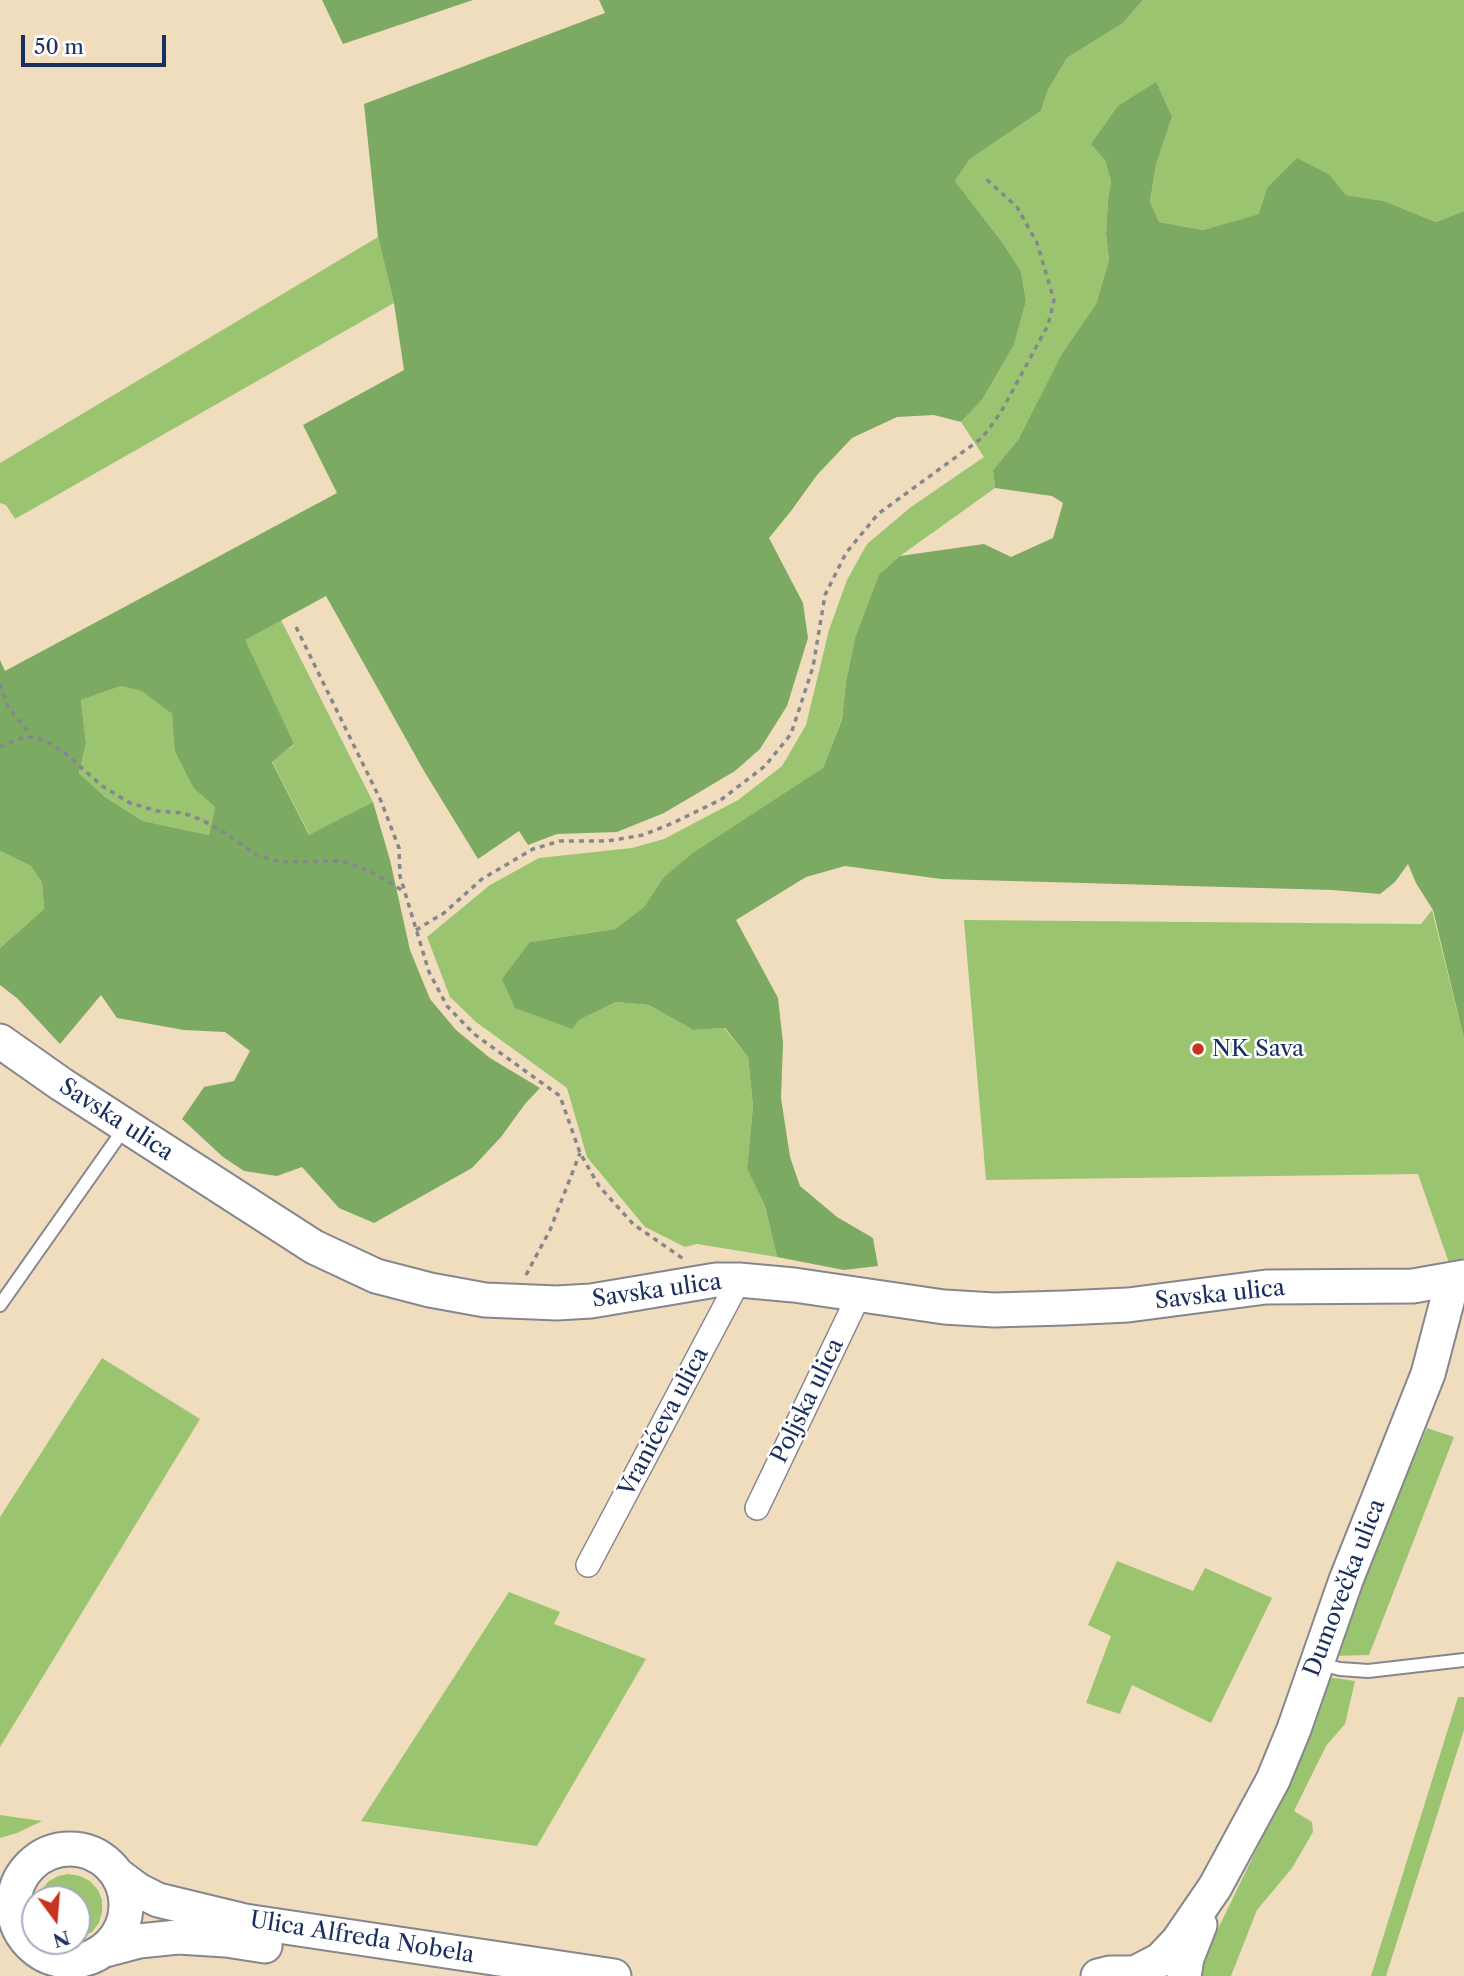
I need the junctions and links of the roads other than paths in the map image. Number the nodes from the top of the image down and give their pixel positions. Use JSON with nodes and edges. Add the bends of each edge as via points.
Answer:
{"nodes":[{"id":1,"x":0,"y":1041,"type":"edge"},
{"id":2,"x":126,"y":1126,"type":"junction"},
{"id":3,"x":1459,"y":1278,"type":"edge"},
{"id":4,"x":727,"y":1280,"type":"junction"},
{"id":5,"x":859,"y":1295,"type":"junction"},
{"id":6,"x":0,"y":1305,"type":"edge"},
{"id":7,"x":757,"y":1508,"type":"dead end"},
{"id":8,"x":588,"y":1565,"type":"dead end"},
{"id":9,"x":1464,"y":1660,"type":"edge"},
{"id":10,"x":1315,"y":1663,"type":"junction"},
{"id":11,"x":49,"y":1853,"type":"junction"},
{"id":12,"x":0,"y":1868,"type":"edge"},
{"id":13,"x":118,"y":1875,"type":"junction"},
{"id":14,"x":1215,"y":1888,"type":"junction"},
{"id":15,"x":12,"y":1929,"type":"edge"},
{"id":16,"x":89,"y":1961,"type":"edge"},
{"id":17,"x":1140,"y":1975,"type":"edge"},
{"id":18,"x":31,"y":1976,"type":"edge"},
{"id":19,"x":461,"y":1976,"type":"edge"},
{"id":20,"x":614,"y":1976,"type":"edge"},
{"id":21,"x":1098,"y":1976,"type":"edge"},
{"id":22,"x":1184,"y":1976,"type":"edge"}],
"edges":[{"from":1,"to":2,"type":"street","name":"Savska ulica"},
{"from":2,"to":4,"type":"street","name":"Savska ulica","via":[[314,1247],[396,1282],[473,1298],[556,1303]]},
{"from":2,"to":6,"type":"lane"},
{"from":3,"to":5,"type":"street","name":"Savska ulica","via":[[1413,1286],[1266,1287],[1128,1305],[994,1310]]},
{"from":3,"to":10,"type":"street","name":"Dumovečka ulica","via":[[1428,1374]]},
{"from":4,"to":5,"type":"street","name":"Savska ulica"},
{"from":4,"to":8,"type":"street","name":"Vranićeva ulica"},
{"from":5,"to":7,"type":"street","name":"Poljska ulica"},
{"from":9,"to":10,"type":"lane","via":[[1368,1671]]},
{"from":10,"to":14,"type":"street","name":"Dumovečka ulica","via":[[1273,1780]]},
{"from":11,"to":12,"type":"street"},
{"from":11,"to":13,"type":"street","via":[[64,1849],[87,1852],[108,1863]]},
{"from":11,"to":15,"type":"street","via":[[23,1874],[16,1889]]},
{"from":13,"to":16,"type":"street","via":[[125,1890],[124,1923],[116,1937]]},
{"from":13,"to":20,"type":"street","name":"Ulica Alfreda Nobela","via":[[158,1900],[221,1916]]},
{"from":14,"to":17,"type":"street","name":"Dumovečka ulica","via":[[1178,1941]]},
{"from":14,"to":22,"type":"street","name":"Dumovečka ulica"},
{"from":15,"to":16,"type":"street","via":[[54,1959]]},
{"from":15,"to":18,"type":"street"},
{"from":16,"to":19,"type":"street","name":"Ulica Alfreda Nobela","via":[[139,1941],[178,1937],[226,1940]]},
{"from":17,"to":21,"type":"street"}]}
